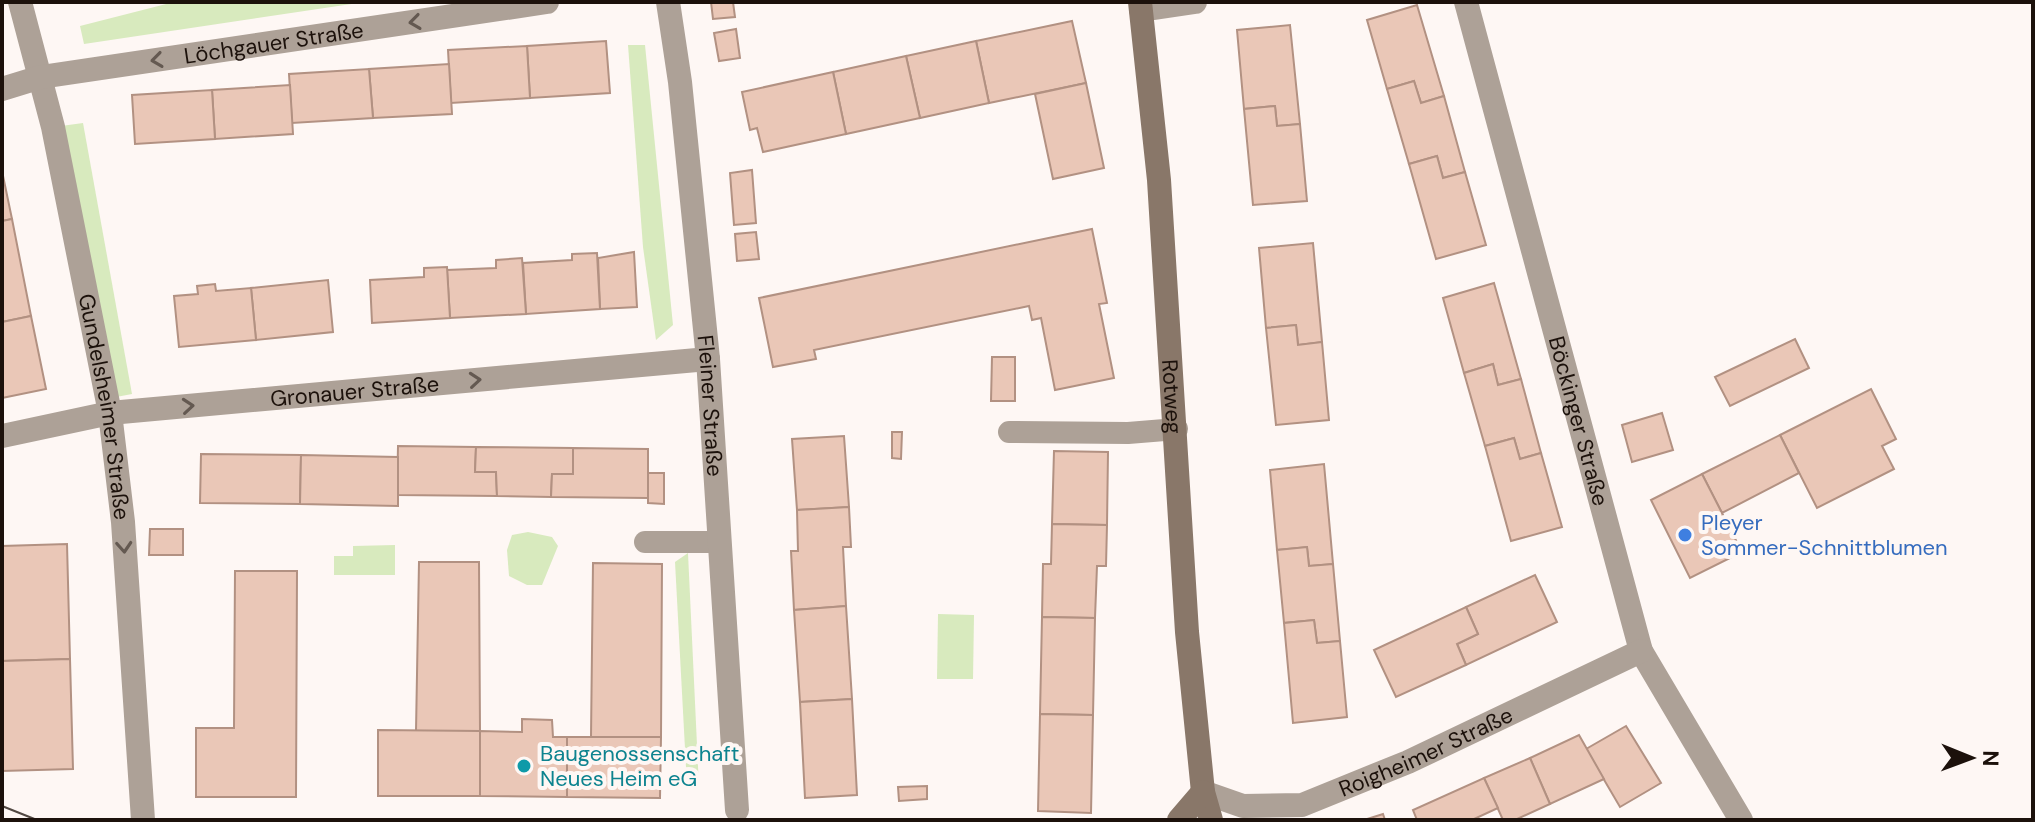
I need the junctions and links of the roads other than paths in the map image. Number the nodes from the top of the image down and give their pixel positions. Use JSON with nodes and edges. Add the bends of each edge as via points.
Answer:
{"nodes":[{"id":1,"x":20,"y":2,"type":"edge"},
{"id":2,"x":547,"y":2,"type":"edge"},
{"id":3,"x":668,"y":2,"type":"edge"},
{"id":4,"x":1195,"y":2,"type":"edge"},
{"id":5,"x":1466,"y":2,"type":"edge"},
{"id":6,"x":1141,"y":6,"type":"edge"},
{"id":7,"x":41,"y":77,"type":"junction"},
{"id":8,"x":2,"y":89,"type":"edge"},
{"id":9,"x":708,"y":359,"type":"junction"},
{"id":10,"x":110,"y":413,"type":"junction"},
{"id":11,"x":1177,"y":429,"type":"junction"},
{"id":12,"x":1009,"y":432,"type":"dead end"},
{"id":13,"x":2,"y":436,"type":"edge"},
{"id":14,"x":645,"y":542,"type":"dead end"},
{"id":15,"x":719,"y":542,"type":"junction"},
{"id":16,"x":1641,"y":651,"type":"junction"},
{"id":17,"x":1203,"y":792,"type":"junction"},
{"id":18,"x":737,"y":810,"type":"dead end"},
{"id":19,"x":143,"y":820,"type":"edge"},
{"id":20,"x":1179,"y":820,"type":"edge"},
{"id":21,"x":1197,"y":820,"type":"edge"},
{"id":22,"x":1211,"y":820,"type":"edge"},
{"id":23,"x":1741,"y":820,"type":"edge"}],
"edges":[{"from":1,"to":7,"type":"street","name":"Gundelsheimer Straße"},
{"from":2,"to":7,"type":"street","name":"Löchgauer Straße","one_way":true},
{"from":3,"to":9,"type":"street","name":"Fleiner Straße"},
{"from":4,"to":6,"type":"street"},
{"from":5,"to":16,"type":"street","name":"Böckinger Straße"},
{"from":6,"to":11,"type":"main road","name":"Rotweg"},
{"from":7,"to":8,"type":"street","name":"Löchgauer Straße"},
{"from":7,"to":10,"type":"street","name":"Gundelsheimer Straße"},
{"from":10,"to":9,"type":"street","name":"Gronauer Straße","one_way":true},
{"from":9,"to":15,"type":"street","name":"Fleiner Straße"},
{"from":10,"to":13,"type":"street","name":"Gronauer Straße"},
{"from":10,"to":19,"type":"street","name":"Gundelsheimer Straße","one_way":true,"via":[[123,522]]},
{"from":11,"to":12,"type":"lane"},
{"from":11,"to":17,"type":"main road","name":"Rotweg","via":[[1187,632]]},
{"from":14,"to":15,"type":"lane"},
{"from":15,"to":18,"type":"street","name":"Fleiner Straße"},
{"from":16,"to":17,"type":"street","name":"Roigheimer Straße","via":[[1408,762],[1302,805],[1243,806]]},
{"from":16,"to":23,"type":"street","name":"Böckinger Straße"},
{"from":17,"to":20,"type":"main road"},
{"from":17,"to":21,"type":"main road","name":"Rotweg"},
{"from":17,"to":22,"type":"main road","name":"Rotweg"}]}
